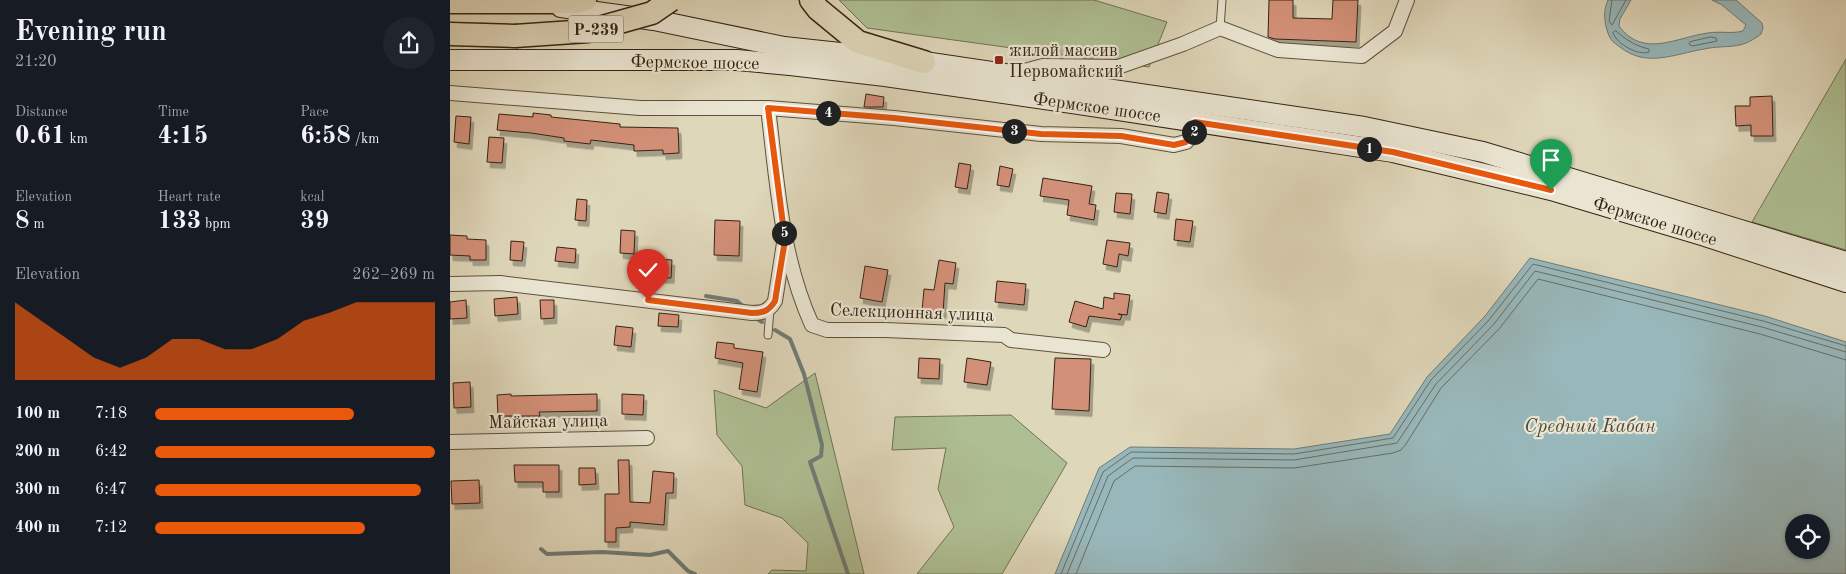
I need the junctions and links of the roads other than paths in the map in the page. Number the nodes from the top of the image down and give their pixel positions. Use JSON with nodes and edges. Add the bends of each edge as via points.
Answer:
{"nodes":[{"id":1,"x":585,"y":0,"type":"edge"},
{"id":2,"x":671,"y":0,"type":"edge"},
{"id":3,"x":811,"y":0,"type":"edge"},
{"id":4,"x":1222,"y":0,"type":"edge"},
{"id":5,"x":1407,"y":0,"type":"edge"},
{"id":6,"x":450,"y":2,"type":"edge"},
{"id":7,"x":528,"y":2,"type":"junction"},
{"id":8,"x":1220,"y":28,"type":"junction"},
{"id":9,"x":450,"y":34,"type":"edge"},
{"id":10,"x":450,"y":60,"type":"edge"},
{"id":11,"x":924,"y":62,"type":"junction"},
{"id":12,"x":1009,"y":75,"type":"junction"},
{"id":13,"x":450,"y":92,"type":"edge"},
{"id":14,"x":768,"y":108,"type":"junction"},
{"id":15,"x":1195,"y":122,"type":"junction"},
{"id":16,"x":785,"y":240,"type":"junction"},
{"id":17,"x":1846,"y":262,"type":"edge"},
{"id":18,"x":1846,"y":282,"type":"edge"},
{"id":19,"x":450,"y":284,"type":"edge"},
{"id":20,"x":770,"y":309,"type":"junction"},
{"id":21,"x":768,"y":335,"type":"dead end"},
{"id":22,"x":1103,"y":350,"type":"dead end"},
{"id":23,"x":647,"y":438,"type":"dead end"},
{"id":24,"x":450,"y":442,"type":"edge"}],
"edges":[{"from":1,"to":7,"type":"main road","number":"Р-239"},
{"from":2,"to":9,"type":"main road","number":"Р-239","bridge":true,"via":[[652,13],[588,31],[515,36]]},
{"from":3,"to":11,"type":"main road","via":[[858,42]]},
{"from":4,"to":8,"type":"lane"},
{"from":5,"to":8,"type":"street","via":[[1395,31],[1362,56],[1278,50]]},
{"from":6,"to":7,"type":"main road","number":"Р-239"},
{"from":7,"to":11,"type":"main road","name":"Фермское шоссе","via":[[654,20],[784,47]]},
{"from":8,"to":12,"type":"street","via":[[1118,67],[1043,66]]},
{"from":10,"to":15,"type":"main road","name":"Фермское шоссе","via":[[737,60],[885,76]]},
{"from":11,"to":12,"type":"main road","name":"Фермское шоссе"},
{"from":12,"to":17,"type":"main road","name":"Фермское шоссе","via":[[1364,127],[1483,152]]},
{"from":13,"to":14,"type":"street","via":[[640,108]]},
{"from":14,"to":15,"type":"street","via":[[1041,134],[1121,136],[1174,145],[1186,142],[1193,135]]},
{"from":14,"to":16,"type":"street"},
{"from":15,"to":18,"type":"main road","name":"Фермское шоссе","via":[[1393,152],[1551,190]]},
{"from":16,"to":20,"type":"street","via":[[775,301]]},
{"from":16,"to":22,"type":"street","name":"Селекционная улица","via":[[812,325],[828,330],[1004,334],[1010,340]]},
{"from":19,"to":20,"type":"street","via":[[500,282],[752,313]]},
{"from":20,"to":21,"type":"lane"},
{"from":23,"to":24,"type":"street","name":"Майская улица"}]}
